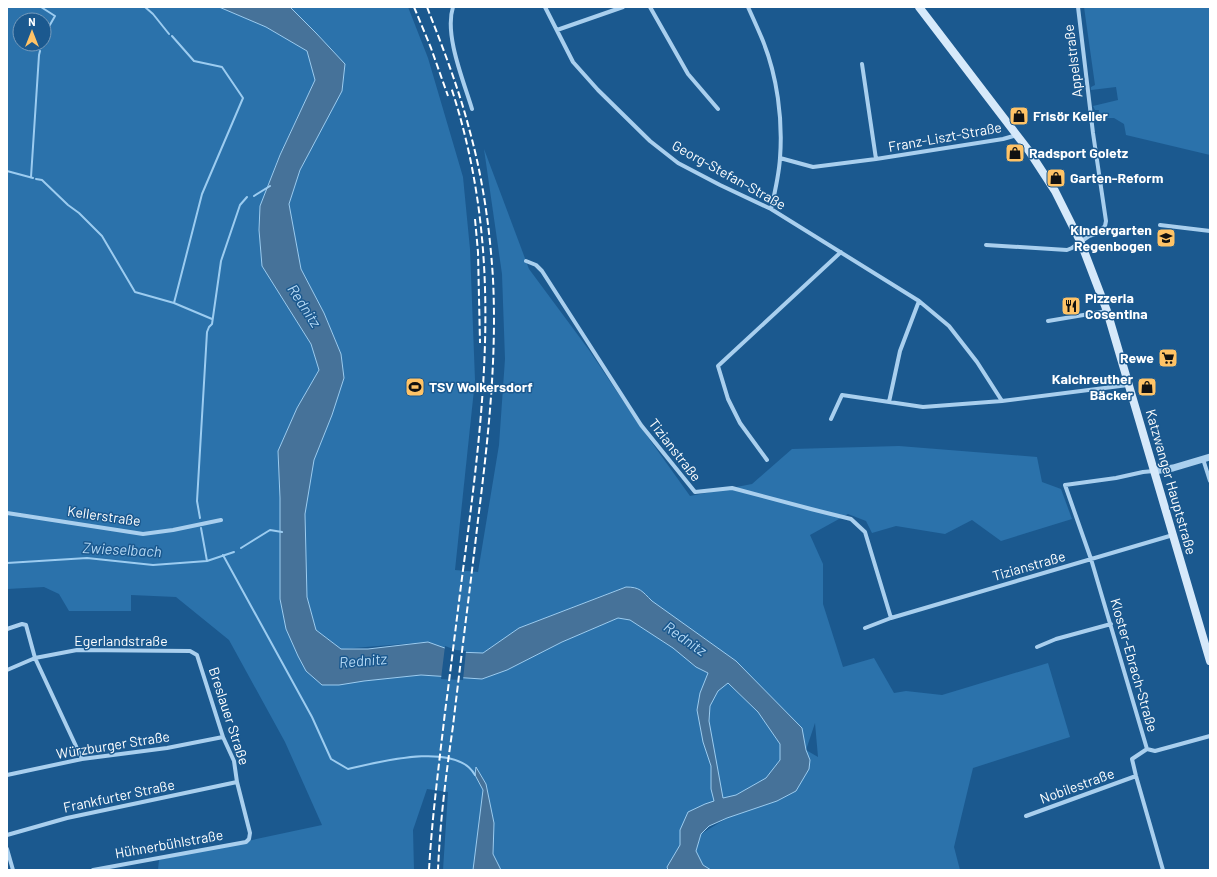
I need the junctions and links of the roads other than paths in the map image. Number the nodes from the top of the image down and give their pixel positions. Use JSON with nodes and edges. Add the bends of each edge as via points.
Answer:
{"nodes":[{"id":1,"x":453,"y":7,"type":"edge"},
{"id":2,"x":546,"y":7,"type":"edge"},
{"id":3,"x":623,"y":7,"type":"edge"},
{"id":4,"x":650,"y":7,"type":"edge"},
{"id":5,"x":748,"y":7,"type":"edge"},
{"id":6,"x":919,"y":7,"type":"edge"},
{"id":7,"x":1078,"y":7,"type":"edge"},
{"id":8,"x":557,"y":30,"type":"junction"},
{"id":9,"x":862,"y":64,"type":"dead end"},
{"id":10,"x":472,"y":109,"type":"dead end"},
{"id":11,"x":718,"y":109,"type":"dead end"},
{"id":12,"x":1017,"y":134,"type":"junction"},
{"id":13,"x":780,"y":158,"type":"junction"},
{"id":14,"x":876,"y":159,"type":"junction"},
{"id":15,"x":771,"y":209,"type":"junction"},
{"id":16,"x":1160,"y":226,"type":"dead end"},
{"id":17,"x":1210,"y":231,"type":"edge"},
{"id":18,"x":1081,"y":243,"type":"junction"},
{"id":19,"x":986,"y":245,"type":"dead end"},
{"id":20,"x":841,"y":252,"type":"junction"},
{"id":21,"x":526,"y":261,"type":"dead end"},
{"id":22,"x":919,"y":301,"type":"junction"},
{"id":23,"x":1107,"y":311,"type":"junction"},
{"id":24,"x":1048,"y":321,"type":"dead end"},
{"id":25,"x":1129,"y":384,"type":"junction"},
{"id":26,"x":1002,"y":401,"type":"junction"},
{"id":27,"x":889,"y":402,"type":"junction"},
{"id":28,"x":830,"y":419,"type":"dead end"},
{"id":29,"x":1207,"y":458,"type":"edge"},
{"id":30,"x":767,"y":460,"type":"dead end"},
{"id":31,"x":1154,"y":471,"type":"junction"},
{"id":32,"x":1210,"y":481,"type":"edge"},
{"id":33,"x":7,"y":513,"type":"edge"},
{"id":34,"x":221,"y":520,"type":"dead end"},
{"id":35,"x":1173,"y":535,"type":"junction"},
{"id":36,"x":1091,"y":559,"type":"junction"},
{"id":37,"x":891,"y":618,"type":"junction"},
{"id":38,"x":1111,"y":624,"type":"junction"},
{"id":39,"x":865,"y":628,"type":"dead end"},
{"id":40,"x":7,"y":629,"type":"edge"},
{"id":41,"x":1207,"y":640,"type":"edge"},
{"id":42,"x":1037,"y":648,"type":"dead end"},
{"id":43,"x":190,"y":651,"type":"joint"},
{"id":44,"x":35,"y":658,"type":"junction"},
{"id":45,"x":1210,"y":661,"type":"edge"},
{"id":46,"x":7,"y":670,"type":"edge"},
{"id":47,"x":1210,"y":736,"type":"edge"},
{"id":48,"x":223,"y":737,"type":"junction"},
{"id":49,"x":1147,"y":749,"type":"junction"},
{"id":50,"x":82,"y":759,"type":"junction"},
{"id":51,"x":7,"y":775,"type":"edge"},
{"id":52,"x":1136,"y":776,"type":"junction"},
{"id":53,"x":237,"y":782,"type":"junction"},
{"id":54,"x":1026,"y":816,"type":"dead end"},
{"id":55,"x":7,"y":836,"type":"edge"},
{"id":56,"x":249,"y":839,"type":"joint"},
{"id":57,"x":7,"y":849,"type":"edge"},
{"id":58,"x":13,"y":870,"type":"edge"},
{"id":59,"x":93,"y":870,"type":"edge"},
{"id":60,"x":1163,"y":870,"type":"edge"}],
"edges":[{"from":1,"to":10,"type":"street","via":[[451,28],[454,52]]},
{"from":2,"to":8,"type":"street","name":"Georg-Stefan-Straße"},
{"from":3,"to":8,"type":"street"},
{"from":4,"to":11,"type":"street","via":[[688,74]]},
{"from":5,"to":13,"type":"street","via":[[772,70],[777,99]]},
{"from":6,"to":12,"type":"main road","name":"Katzwanger Hauptstraße"},
{"from":7,"to":18,"type":"street","name":"Appelstraße","via":[[1106,221],[1098,233]]},
{"from":8,"to":15,"type":"street","name":"Georg-Stefan-Straße","via":[[573,62],[650,142],[678,163]]},
{"from":9,"to":14,"type":"street","name":"Franz-Liszt-Straße"},
{"from":12,"to":14,"type":"street","name":"Franz-Liszt-Straße","via":[[1002,139]]},
{"from":12,"to":18,"type":"main road","name":"Katzwanger Hauptstraße","via":[[1055,191]]},
{"from":13,"to":14,"type":"street","name":"Franz-Liszt-Straße","via":[[813,167]]},
{"from":13,"to":15,"type":"street"},
{"from":15,"to":20,"type":"street","name":"Georg-Stefan-Straße"},
{"from":16,"to":17,"type":"street"},
{"from":18,"to":19,"type":"street","name":"Appelstraße","via":[[1067,250]]},
{"from":18,"to":23,"type":"main road","name":"Katzwanger Hauptstraße"},
{"from":20,"to":22,"type":"street","name":"Georg-Stefan-Straße"},
{"from":20,"to":30,"type":"street","via":[[718,366],[728,398],[740,423]]},
{"from":21,"to":37,"type":"street","name":"Tizianstraße","via":[[542,271],[642,424],[695,492],[732,488],[850,519],[866,532]]},
{"from":22,"to":26,"type":"street","name":"Georg-Stefan-Straße","via":[[949,326],[977,362]]},
{"from":22,"to":27,"type":"street","via":[[900,351]]},
{"from":23,"to":24,"type":"street"},
{"from":23,"to":25,"type":"main road","name":"Katzwanger Hauptstraße"},
{"from":25,"to":26,"type":"street"},
{"from":25,"to":31,"type":"main road","name":"Katzwanger Hauptstraße"},
{"from":26,"to":27,"type":"street","via":[[922,407]]},
{"from":27,"to":28,"type":"street","via":[[842,394]]},
{"from":29,"to":31,"type":"street"},
{"from":29,"to":32,"type":"street"},
{"from":31,"to":35,"type":"main road","name":"Katzwanger Hauptstraße"},
{"from":31,"to":36,"type":"street","name":"Kloster-Ebrach-Straße","via":[[1065,485]]},
{"from":33,"to":34,"type":"street","name":"Kellerstraße","via":[[143,534]]},
{"from":35,"to":36,"type":"street","name":"Tizianstraße"},
{"from":35,"to":41,"type":"main road","name":"Katzwanger Hauptstraße"},
{"from":36,"to":37,"type":"street","name":"Tizianstraße"},
{"from":36,"to":38,"type":"street","name":"Kloster-Ebrach-Straße"},
{"from":37,"to":39,"type":"street","name":"Tizianstraße"},
{"from":38,"to":42,"type":"street","via":[[1056,639]]},
{"from":38,"to":49,"type":"street","name":"Kloster-Ebrach-Straße"},
{"from":40,"to":44,"type":"street","via":[[26,625]]},
{"from":41,"to":45,"type":"main road","name":"Katzwanger Hauptstraße"},
{"from":43,"to":44,"type":"street","name":"Egerlandstraße","via":[[77,650]]},
{"from":43,"to":48,"type":"street","name":"Breslauer Straße","via":[[197,655]]},
{"from":44,"to":46,"type":"street","name":"Egerlandstraße"},
{"from":44,"to":50,"type":"street"},
{"from":47,"to":49,"type":"street","via":[[1155,751]]},
{"from":48,"to":50,"type":"street","name":"Würzburger Straße","via":[[167,748]]},
{"from":48,"to":53,"type":"street","name":"Breslauer Straße","via":[[234,761]]},
{"from":49,"to":52,"type":"street","name":"Kloster-Ebrach-Straße","via":[[1132,759]]},
{"from":50,"to":51,"type":"street","name":"Würzburger Straße"},
{"from":52,"to":54,"type":"street","name":"Nobilestraße"},
{"from":52,"to":60,"type":"street","name":"Kloster-Ebrach-Straße"},
{"from":53,"to":55,"type":"street","name":"Frankfurter Straße","via":[[101,810]]},
{"from":53,"to":56,"type":"street","name":"Breslauer Straße","via":[[250,833]]},
{"from":56,"to":59,"type":"street","name":"Hühnerbühlstraße","via":[[246,842]]},
{"from":57,"to":58,"type":"street"}]}
